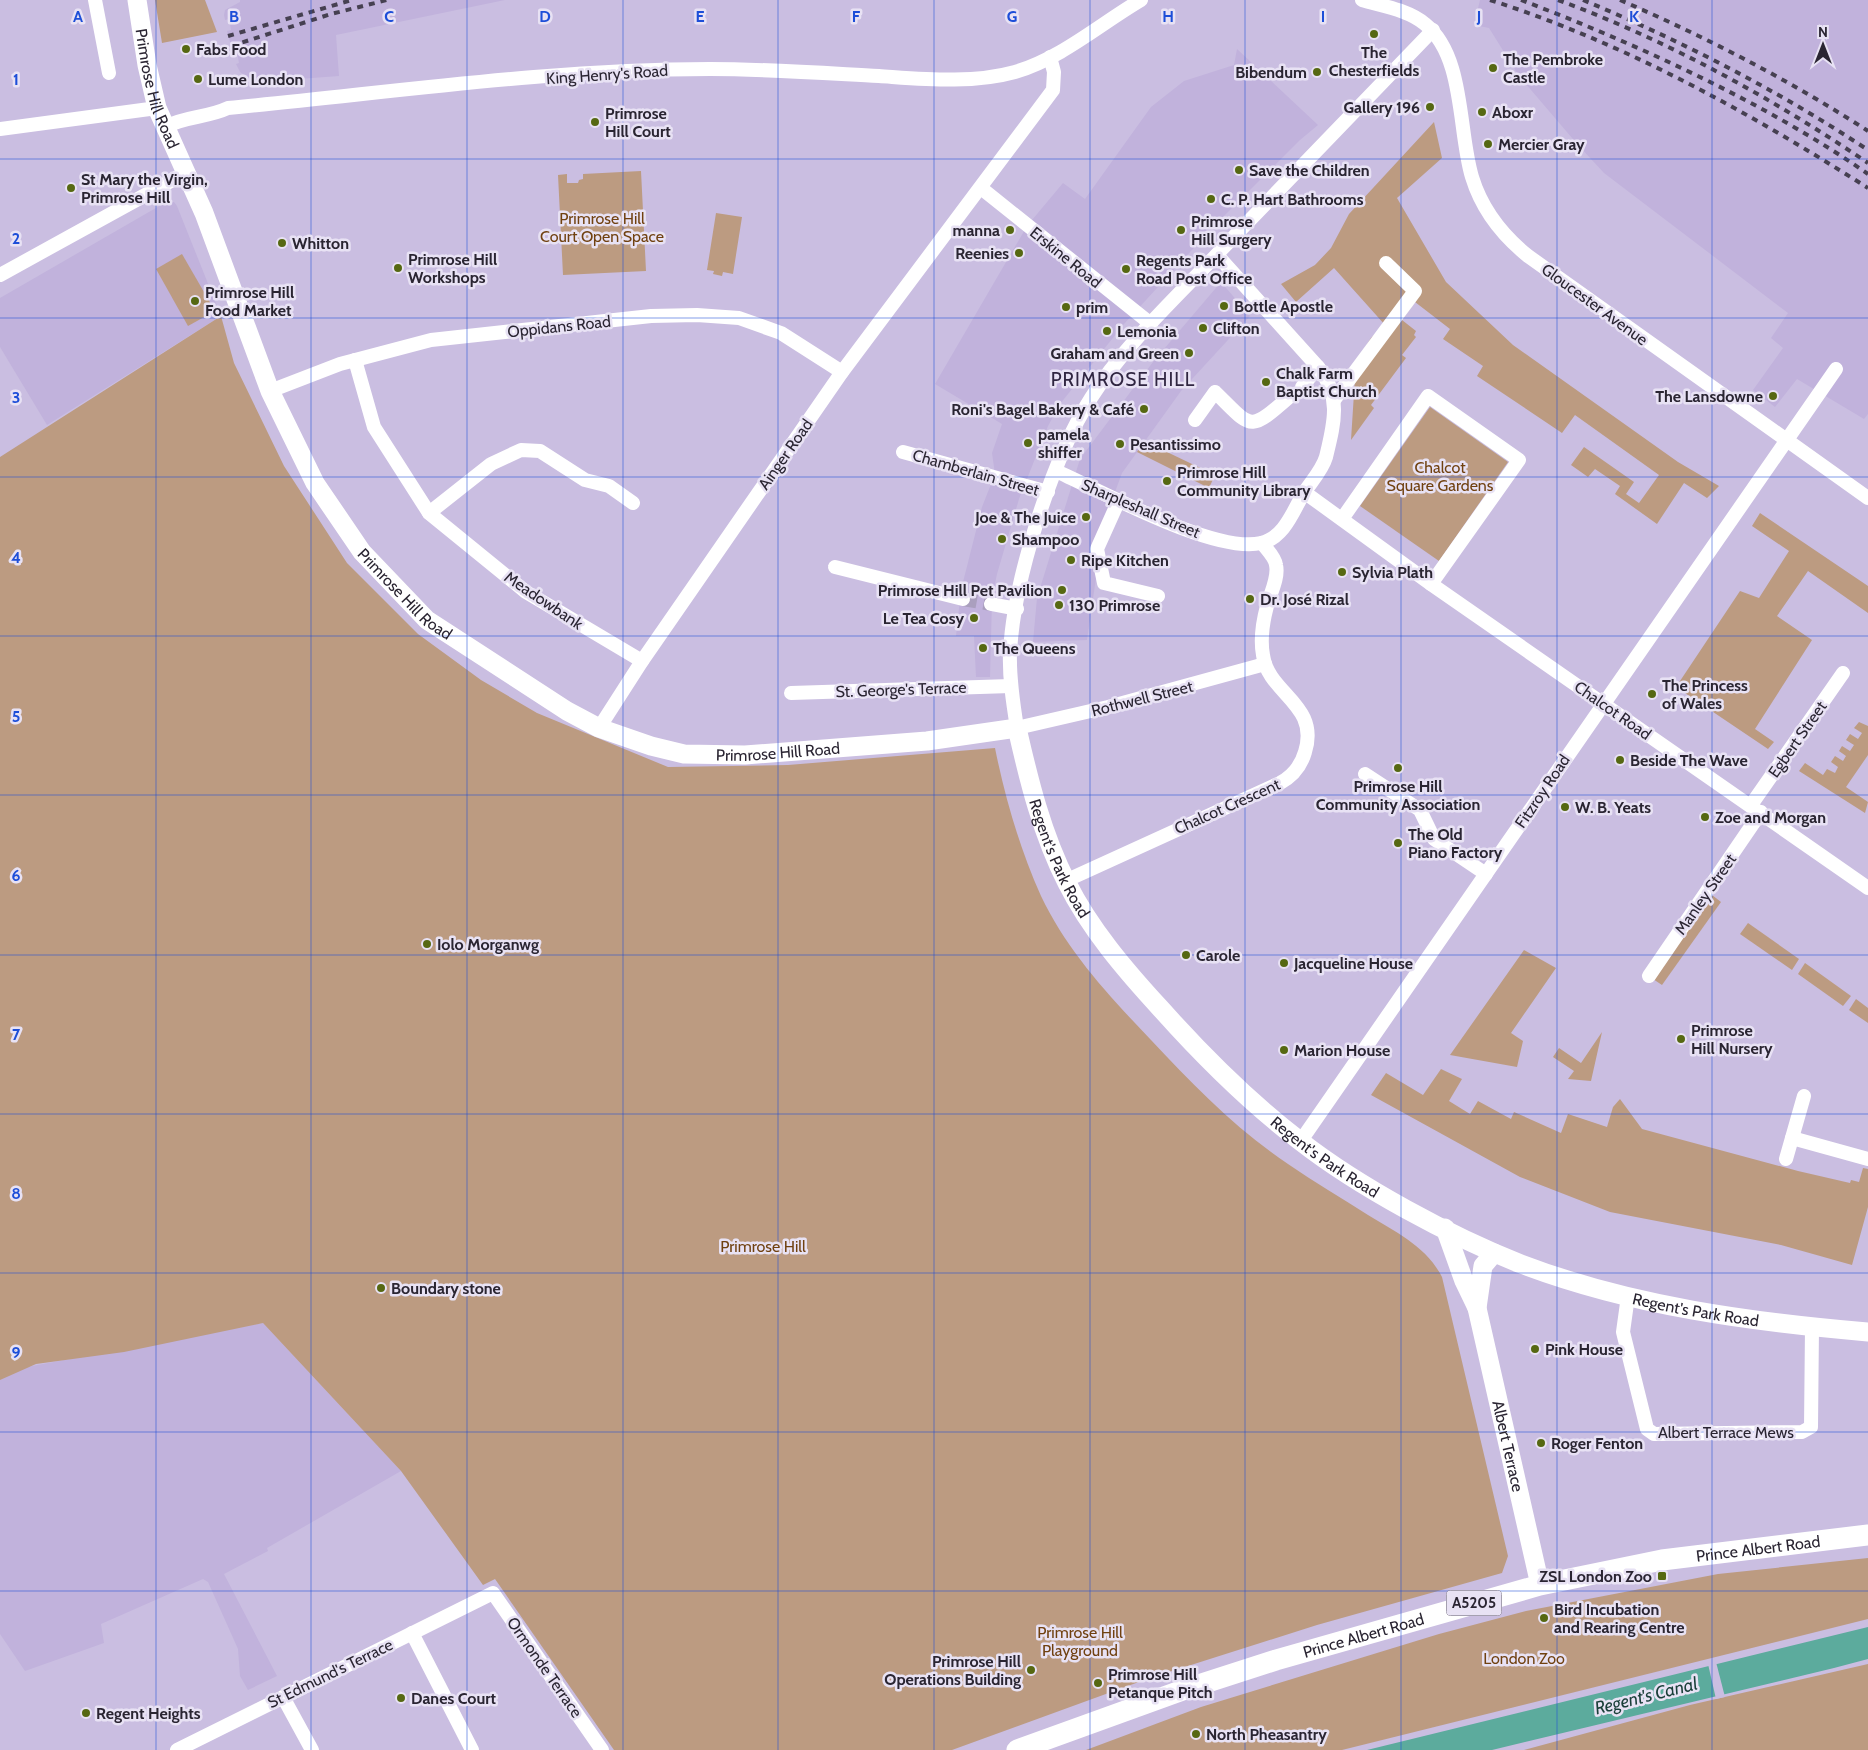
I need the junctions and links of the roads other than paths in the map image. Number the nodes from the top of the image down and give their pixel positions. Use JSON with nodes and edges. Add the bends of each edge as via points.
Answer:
{"nodes":[{"id":1,"x":95,"y":0,"type":"edge"},
{"id":2,"x":137,"y":0,"type":"edge"},
{"id":3,"x":1142,"y":0,"type":"edge"},
{"id":4,"x":1362,"y":0,"type":"edge"},
{"id":5,"x":1433,"y":30,"type":"junction"},
{"id":6,"x":1050,"y":57,"type":"junction"},
{"id":7,"x":109,"y":73,"type":"dead end"},
{"id":8,"x":157,"y":108,"type":"junction"},
{"id":9,"x":165,"y":127,"type":"junction"},
{"id":10,"x":0,"y":129,"type":"edge"},
{"id":11,"x":187,"y":172,"type":"junction"},
{"id":12,"x":982,"y":188,"type":"junction"},
{"id":13,"x":1217,"y":255,"type":"junction"},
{"id":14,"x":1386,"y":263,"type":"dead end"},
{"id":15,"x":0,"y":274,"type":"edge"},
{"id":16,"x":1151,"y":324,"type":"junction"},
{"id":17,"x":355,"y":360,"type":"junction"},
{"id":18,"x":1318,"y":368,"type":"junction"},
{"id":19,"x":1836,"y":369,"type":"dead end"},
{"id":20,"x":842,"y":372,"type":"junction"},
{"id":21,"x":1302,"y":387,"type":"dead end"},
{"id":22,"x":270,"y":391,"type":"junction"},
{"id":23,"x":1288,"y":398,"type":"dead end"},
{"id":24,"x":1334,"y":400,"type":"junction"},
{"id":25,"x":1195,"y":420,"type":"dead end"},
{"id":26,"x":1785,"y":440,"type":"junction"},
{"id":27,"x":904,"y":452,"type":"dead end"},
{"id":28,"x":1056,"y":471,"type":"junction"},
{"id":29,"x":1048,"y":492,"type":"junction"},
{"id":30,"x":1304,"y":492,"type":"junction"},
{"id":31,"x":1868,"y":498,"type":"edge"},
{"id":32,"x":1119,"y":500,"type":"junction"},
{"id":33,"x":633,"y":503,"type":"dead end"},
{"id":34,"x":429,"y":513,"type":"junction"},
{"id":35,"x":1342,"y":519,"type":"junction"},
{"id":36,"x":1262,"y":543,"type":"junction"},
{"id":37,"x":835,"y":567,"type":"dead end"},
{"id":38,"x":1431,"y":584,"type":"junction"},
{"id":39,"x":1158,"y":596,"type":"dead end"},
{"id":40,"x":963,"y":599,"type":"tunnel mouth"},
{"id":41,"x":991,"y":604,"type":"tunnel mouth"},
{"id":42,"x":1016,"y":608,"type":"junction"},
{"id":43,"x":642,"y":661,"type":"junction"},
{"id":44,"x":1265,"y":664,"type":"junction"},
{"id":45,"x":1843,"y":673,"type":"dead end"},
{"id":46,"x":1011,"y":686,"type":"junction"},
{"id":47,"x":791,"y":692,"type":"dead end"},
{"id":48,"x":1603,"y":702,"type":"junction"},
{"id":49,"x":599,"y":728,"type":"junction"},
{"id":50,"x":1017,"y":728,"type":"junction"},
{"id":51,"x":1365,"y":774,"type":"dead end"},
{"id":52,"x":1756,"y":809,"type":"junction"},
{"id":53,"x":1486,"y":874,"type":"junction"},
{"id":54,"x":1065,"y":880,"type":"junction"},
{"id":55,"x":1868,"y":888,"type":"edge"},
{"id":56,"x":1649,"y":976,"type":"dead end"},
{"id":57,"x":1804,"y":1096,"type":"dead end"},
{"id":58,"x":1792,"y":1138,"type":"junction"},
{"id":59,"x":1300,"y":1142,"type":"junction"},
{"id":60,"x":1786,"y":1159,"type":"dead end"},
{"id":61,"x":1868,"y":1159,"type":"edge"},
{"id":62,"x":1445,"y":1228,"type":"junction"},
{"id":63,"x":1494,"y":1253,"type":"junction"},
{"id":64,"x":1628,"y":1296,"type":"junction"},
{"id":65,"x":1477,"y":1308,"type":"junction"},
{"id":66,"x":1812,"y":1327,"type":"junction"},
{"id":67,"x":1868,"y":1332,"type":"edge"},
{"id":68,"x":1868,"y":1534,"type":"edge"},
{"id":69,"x":1540,"y":1585,"type":"junction"},
{"id":70,"x":484,"y":1598,"type":"joint"},
{"id":71,"x":412,"y":1633,"type":"junction"},
{"id":72,"x":283,"y":1697,"type":"junction"},
{"id":73,"x":177,"y":1750,"type":"edge"},
{"id":74,"x":312,"y":1750,"type":"edge"},
{"id":75,"x":472,"y":1750,"type":"edge"},
{"id":76,"x":602,"y":1750,"type":"edge"},
{"id":77,"x":1017,"y":1750,"type":"edge"}],
"edges":[{"from":1,"to":7,"type":"street"},
{"from":2,"to":8,"type":"street","name":"Primrose Hill Road"},
{"from":3,"to":6,"type":"street","name":"King Henry's Road"},
{"from":4,"to":5,"type":"street","via":[[1412,16]]},
{"from":5,"to":13,"type":"street","name":"Regent's Park Road"},
{"from":5,"to":26,"type":"street","name":"Gloucester Avenue","via":[[1450,60],[1472,178],[1500,230],[1528,256]]},
{"from":6,"to":9,"type":"street","name":"King Henry's Road","via":[[1013,72],[966,79],[712,69],[534,78],[228,108],[216,114],[179,120]]},
{"from":6,"to":12,"type":"street","via":[[1054,80],[1052,90]]},
{"from":8,"to":9,"type":"street","name":"Primrose Hill Road"},
{"from":8,"to":10,"type":"street"},
{"from":9,"to":11,"type":"street","name":"Primrose Hill Road"},
{"from":11,"to":15,"type":"street"},
{"from":11,"to":22,"type":"street","name":"Primrose Hill Road"},
{"from":12,"to":16,"type":"street","name":"Erskine Road"},
{"from":12,"to":20,"type":"street","name":"Ainger Road"},
{"from":13,"to":16,"type":"street","name":"Regent's Park Road"},
{"from":13,"to":18,"type":"street"},
{"from":14,"to":24,"type":"street","via":[[1415,291]]},
{"from":16,"to":28,"type":"street","name":"Regent's Park Road","via":[[1091,398],[1074,427]]},
{"from":17,"to":20,"type":"street","name":"Oppidans Road","via":[[431,340],[651,316],[697,315],[739,318],[780,333]]},
{"from":17,"to":22,"type":"street","name":"Oppidans Road"},
{"from":17,"to":34,"type":"street","name":"Meadowbank","via":[[374,427]]},
{"from":18,"to":21,"type":"street"},
{"from":18,"to":24,"type":"street","via":[[1332,388]]},
{"from":19,"to":26,"type":"street","name":"Fitzroy Road"},
{"from":20,"to":43,"type":"street","name":"Ainger Road"},
{"from":22,"to":49,"type":"street","name":"Primrose Hill Road","via":[[315,483],[330,506],[362,552],[427,620],[567,712]]},
{"from":23,"to":25,"type":"street","via":[[1262,421],[1252,422],[1242,418],[1215,392]]},
{"from":24,"to":30,"type":"street","via":[[1332,431],[1325,461]]},
{"from":26,"to":31,"type":"street","name":"Gloucester Avenue"},
{"from":26,"to":48,"type":"street","name":"Fitzroy Road"},
{"from":27,"to":29,"type":"street","name":"Chamberlain Street"},
{"from":28,"to":29,"type":"street","name":"Regent's Park Road"},
{"from":28,"to":32,"type":"street","name":"Sharpleshall Street"},
{"from":29,"to":42,"type":"street","name":"Regent's Park Road"},
{"from":30,"to":35,"type":"street","name":"Chalcot Road"},
{"from":30,"to":36,"type":"street","name":"Sharpleshall Street","via":[[1283,531]]},
{"from":32,"to":36,"type":"street","name":"Sharpleshall Street","via":[[1176,526],[1234,544]]},
{"from":32,"to":39,"type":"street","via":[[1097,549],[1104,583]]},
{"from":33,"to":34,"type":"street","via":[[609,486],[585,480],[540,451],[521,450],[491,464]]},
{"from":34,"to":43,"type":"street","name":"Meadowbank","via":[[526,592]]},
{"from":35,"to":38,"type":"street","name":"Chalcot Road"},
{"from":35,"to":38,"type":"street","via":[[1428,396],[1519,460]]},
{"from":36,"to":44,"type":"street","name":"Chalcot Crescent","via":[[1274,559],[1277,572],[1264,619],[1262,647]]},
{"from":37,"to":40,"type":"street"},
{"from":38,"to":48,"type":"street","name":"Chalcot Road"},
{"from":41,"to":42,"type":"street"},
{"from":42,"to":46,"type":"street","name":"Regent's Park Road","via":[[1011,643]]},
{"from":43,"to":49,"type":"street","name":"Ainger Road"},
{"from":44,"to":50,"type":"street","name":"Rothwell Street"},
{"from":44,"to":54,"type":"street","name":"Chalcot Crescent","via":[[1301,712],[1308,732],[1301,762],[1291,776]]},
{"from":45,"to":52,"type":"street","name":"Egbert Street"},
{"from":46,"to":47,"type":"street","name":"St. George's Terrace"},
{"from":46,"to":50,"type":"street","name":"Regent's Park Road"},
{"from":48,"to":52,"type":"street","name":"Chalcot Road"},
{"from":48,"to":53,"type":"street","name":"Fitzroy Road"},
{"from":49,"to":50,"type":"street","name":"Primrose Hill Road","via":[[666,750],[718,755],[928,742]]},
{"from":50,"to":54,"type":"street","name":"Regent's Park Road","via":[[1037,807]]},
{"from":51,"to":53,"type":"street","via":[[1420,810],[1434,839]]},
{"from":52,"to":55,"type":"street","name":"Chalcot Road"},
{"from":52,"to":56,"type":"street","name":"Manley Street"},
{"from":53,"to":59,"type":"street","name":"Fitzroy Road"},
{"from":54,"to":59,"type":"street","name":"Regent's Park Road","via":[[1088,919],[1149,996],[1191,1042]]},
{"from":57,"to":58,"type":"street"},
{"from":58,"to":60,"type":"street"},
{"from":58,"to":61,"type":"street"},
{"from":59,"to":62,"type":"street","name":"Regent's Park Road","via":[[1379,1192]]},
{"from":62,"to":63,"type":"street","name":"Regent's Park Road"},
{"from":62,"to":65,"type":"street","name":"Albert Terrace"},
{"from":63,"to":64,"type":"street","name":"Regent's Park Road"},
{"from":63,"to":65,"type":"street","name":"Albert Terrace","via":[[1486,1260],[1481,1274]]},
{"from":64,"to":66,"type":"street","name":"Regent's Park Road","via":[[1693,1311]]},
{"from":64,"to":66,"type":"street","name":"Albert Terrace Mews","via":[[1623,1332],[1647,1429],[1654,1434],[1802,1432],[1811,1427]]},
{"from":65,"to":69,"type":"street","name":"Albert Terrace"},
{"from":66,"to":67,"type":"street","name":"Regent's Park Road"},
{"from":68,"to":69,"type":"main road","name":"Prince Albert Road","number":"A5205","via":[[1662,1560]]},
{"from":69,"to":77,"type":"main road","name":"Prince Albert Road","number":"A5205","via":[[1276,1660],[1182,1690]]},
{"from":70,"to":71,"type":"street","name":"St Edmund's Terrace"},
{"from":70,"to":76,"type":"street","name":"Ormonde Terrace","via":[[493,1593]]},
{"from":71,"to":72,"type":"street","name":"St Edmund's Terrace"},
{"from":71,"to":75,"type":"street"},
{"from":72,"to":73,"type":"street","name":"St Edmund's Terrace"},
{"from":72,"to":74,"type":"street"}]}
